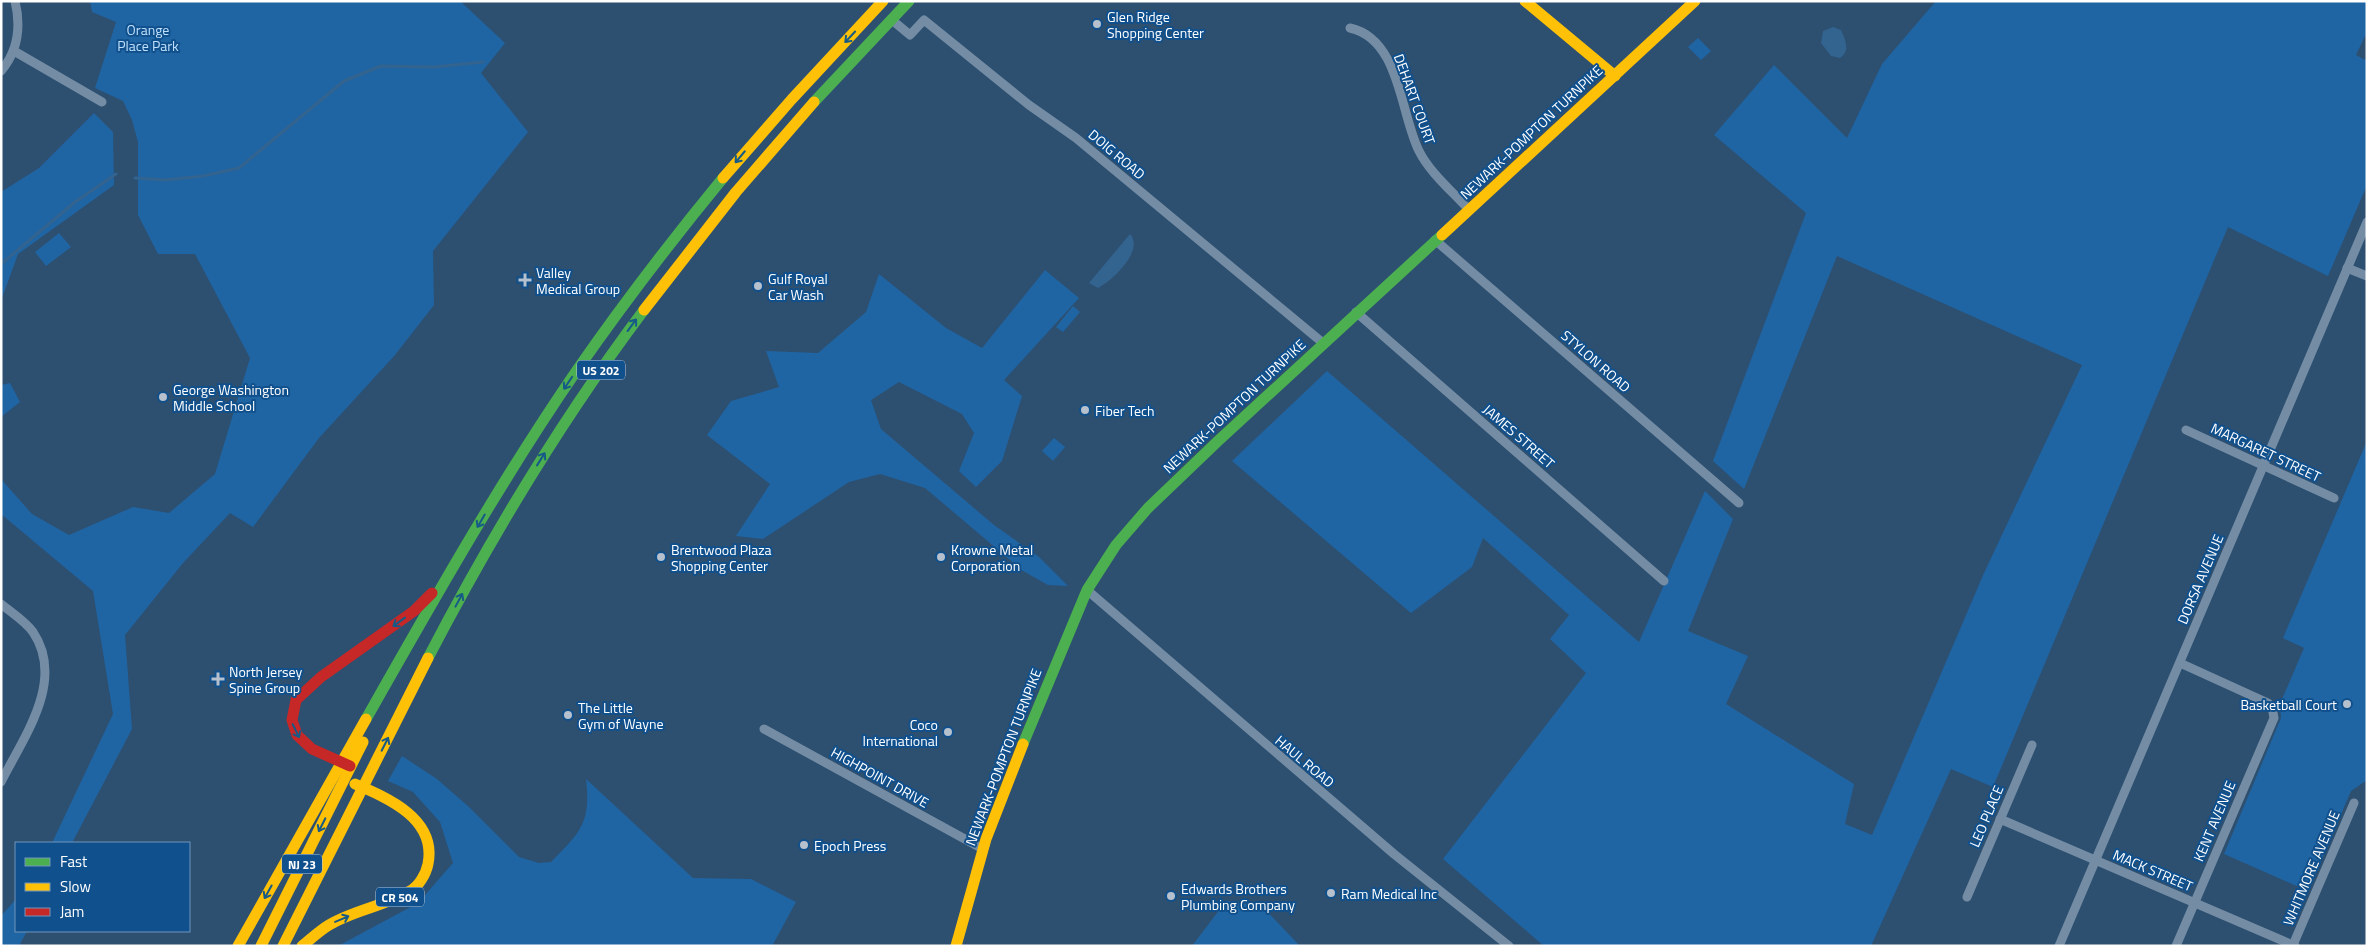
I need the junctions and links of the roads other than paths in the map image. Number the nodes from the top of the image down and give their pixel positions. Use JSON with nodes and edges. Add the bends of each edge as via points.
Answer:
{"nodes":[{"id":1,"x":16,"y":1,"type":"edge"},
{"id":2,"x":883,"y":1,"type":"edge"},
{"id":3,"x":909,"y":1,"type":"edge"},
{"id":4,"x":1525,"y":1,"type":"edge"},
{"id":5,"x":1695,"y":1,"type":"edge"},
{"id":6,"x":892,"y":20,"type":"junction"},
{"id":7,"x":1350,"y":28,"type":"dead end"},
{"id":8,"x":14,"y":51,"type":"junction"},
{"id":9,"x":1,"y":71,"type":"edge"},
{"id":10,"x":1615,"y":76,"type":"junction"},
{"id":11,"x":102,"y":102,"type":"dead end"},
{"id":12,"x":1469,"y":210,"type":"junction"},
{"id":13,"x":2367,"y":222,"type":"edge"},
{"id":14,"x":1435,"y":240,"type":"junction"},
{"id":15,"x":2347,"y":268,"type":"junction"},
{"id":16,"x":2367,"y":276,"type":"edge"},
{"id":17,"x":1356,"y":312,"type":"junction"},
{"id":18,"x":1323,"y":344,"type":"junction"},
{"id":19,"x":2186,"y":430,"type":"dead end"},
{"id":20,"x":2262,"y":466,"type":"junction"},
{"id":21,"x":2334,"y":498,"type":"dead end"},
{"id":22,"x":1739,"y":503,"type":"dead end"},
{"id":23,"x":447,"y":577,"type":"junction"},
{"id":24,"x":1664,"y":581,"type":"dead end"},
{"id":25,"x":1087,"y":590,"type":"junction"},
{"id":26,"x":1,"y":604,"type":"edge"},
{"id":27,"x":418,"y":630,"type":"joint"},
{"id":28,"x":2180,"y":663,"type":"junction"},
{"id":29,"x":764,"y":728,"type":"dead end"},
{"id":30,"x":2032,"y":746,"type":"dead end"},
{"id":31,"x":375,"y":764,"type":"junction"},
{"id":32,"x":346,"y":765,"type":"junction"},
{"id":33,"x":1,"y":782,"type":"edge"},
{"id":34,"x":344,"y":782,"type":"junction"},
{"id":35,"x":363,"y":788,"type":"junction"},
{"id":36,"x":325,"y":789,"type":"junction"},
{"id":37,"x":2354,"y":803,"type":"dead end"},
{"id":38,"x":2000,"y":819,"type":"junction"},
{"id":39,"x":984,"y":849,"type":"junction"},
{"id":40,"x":2097,"y":861,"type":"junction"},
{"id":41,"x":1967,"y":897,"type":"dead end"},
{"id":42,"x":2194,"y":903,"type":"junction"},
{"id":43,"x":2294,"y":945,"type":"edge"},
{"id":44,"x":238,"y":946,"type":"edge"},
{"id":45,"x":261,"y":946,"type":"edge"},
{"id":46,"x":284,"y":946,"type":"edge"},
{"id":47,"x":302,"y":946,"type":"edge"},
{"id":48,"x":956,"y":946,"type":"edge"},
{"id":49,"x":1509,"y":946,"type":"edge"},
{"id":50,"x":2059,"y":946,"type":"edge"},
{"id":51,"x":2176,"y":946,"type":"edge"}],
"edges":[{"from":1,"to":8,"type":"street","via":[[18,19]]},
{"from":2,"to":23,"type":"main road","number":"US 202","one_way":true,"via":[[763,131],[657,260],[557,399]]},
{"from":3,"to":6,"type":"main road","number":"US 202"},
{"from":4,"to":10,"type":"main road"},
{"from":5,"to":10,"type":"main road","name":"NEWARK-POMPTON TURNPIKE"},
{"from":6,"to":18,"type":"street","name":"DOIG ROAD","via":[[910,34],[924,20],[1063,128]]},
{"from":31,"to":6,"type":"main road","number":"US 202","one_way":true,"via":[[500,527],[607,361],[737,190]]},
{"from":7,"to":12,"type":"street","name":"DEHART COURT","via":[[1362,30],[1372,37],[1387,57],[1420,153]]},
{"from":8,"to":9,"type":"street"},
{"from":8,"to":11,"type":"street"},
{"from":10,"to":12,"type":"main road","name":"NEWARK-POMPTON TURNPIKE"},
{"from":12,"to":14,"type":"main road","name":"NEWARK-POMPTON TURNPIKE"},
{"from":13,"to":15,"type":"street","name":"DORSA AVENUE"},
{"from":14,"to":17,"type":"main road","name":"NEWARK-POMPTON TURNPIKE"},
{"from":14,"to":22,"type":"street","name":"STYLON ROAD"},
{"from":15,"to":16,"type":"street"},
{"from":15,"to":20,"type":"street","name":"DORSA AVENUE"},
{"from":17,"to":18,"type":"main road","name":"NEWARK-POMPTON TURNPIKE"},
{"from":17,"to":24,"type":"street","name":"JAMES STREET"},
{"from":18,"to":25,"type":"main road","name":"NEWARK-POMPTON TURNPIKE","via":[[1148,508],[1116,545]]},
{"from":19,"to":20,"type":"street","name":"MARGARET STREET"},
{"from":20,"to":21,"type":"street","name":"MARGARET STREET"},
{"from":20,"to":28,"type":"street","name":"DORSA AVENUE"},
{"from":23,"to":27,"type":"main road","number":"US 202"},
{"from":23,"to":32,"type":"main road","one_way":true,"via":[[414,611],[321,677],[296,700],[292,720],[297,735],[312,749]]},
{"from":25,"to":39,"type":"main road","name":"NEWARK-POMPTON TURNPIKE","via":[[1016,760]]},
{"from":25,"to":49,"type":"street","name":"HAUL ROAD","via":[[1409,867]]},
{"from":26,"to":33,"type":"street","via":[[33,632],[45,667],[41,702]]},
{"from":27,"to":32,"type":"main road","number":"NJ 23"},
{"from":28,"to":40,"type":"street","name":"DORSA AVENUE"},
{"from":28,"to":42,"type":"street","name":"KENT AVENUE","via":[[2272,707],[2274,718]]},
{"from":29,"to":39,"type":"street","name":"HIGHPOINT DRIVE"},
{"from":30,"to":38,"type":"street","name":"LEO PLACE"},
{"from":31,"to":32,"type":"main road","via":[[362,769]]},
{"from":31,"to":35,"type":"main road","number":"US 202"},
{"from":32,"to":34,"type":"main road","number":"NJ 23"},
{"from":32,"to":36,"type":"main road"},
{"from":34,"to":35,"type":"main road","number":"CR 504"},
{"from":34,"to":36,"type":"main road"},
{"from":34,"to":45,"type":"main road","number":"NJ 23","one_way":true},
{"from":35,"to":46,"type":"main road","number":"US 202"},
{"from":47,"to":35,"type":"main road","number":"CR 504","one_way":true,"via":[[329,925],[411,890],[425,874],[429,846],[420,824],[408,811]]},
{"from":36,"to":44,"type":"main road","one_way":true},
{"from":37,"to":43,"type":"street","name":"WHITMORE AVENUE"},
{"from":38,"to":40,"type":"street","name":"MACK STREET"},
{"from":38,"to":41,"type":"street","name":"LEO PLACE"},
{"from":39,"to":48,"type":"main road","name":"NEWARK-POMPTON TURNPIKE"},
{"from":40,"to":42,"type":"street","name":"MACK STREET"},
{"from":40,"to":50,"type":"street","name":"DORSA AVENUE"},
{"from":42,"to":43,"type":"street","name":"MACK STREET"},
{"from":42,"to":51,"type":"street","name":"KENT AVENUE"}]}
